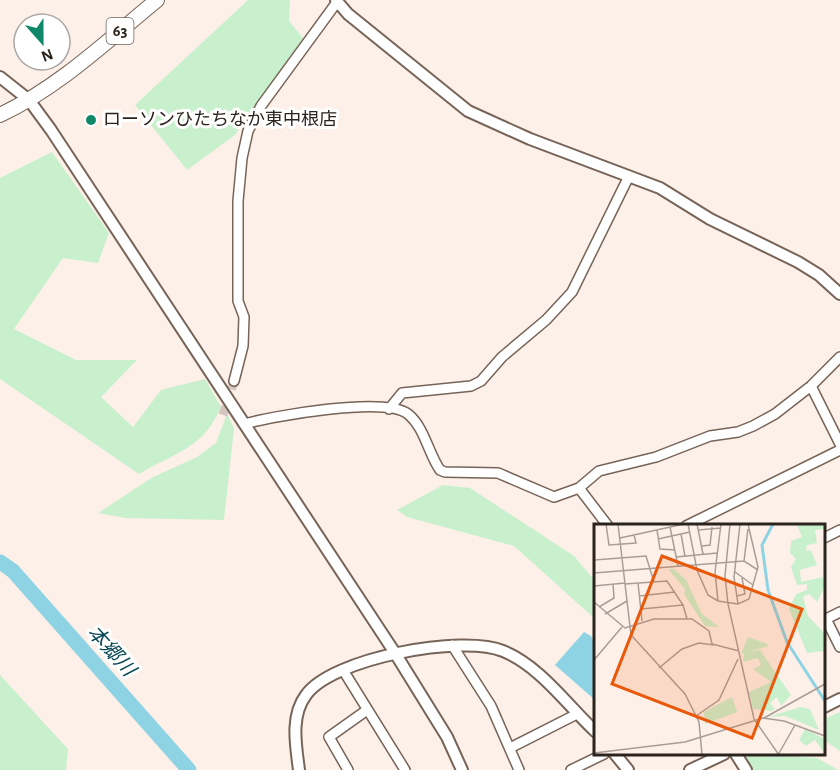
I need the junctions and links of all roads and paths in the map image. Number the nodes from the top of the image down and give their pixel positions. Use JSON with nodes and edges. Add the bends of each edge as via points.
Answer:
{"nodes":[{"id":1,"x":157,"y":0,"type":"edge"},
{"id":2,"x":336,"y":1,"type":"edge"},
{"id":3,"x":0,"y":77,"type":"edge"},
{"id":4,"x":29,"y":100,"type":"junction"},
{"id":5,"x":0,"y":115,"type":"edge"},
{"id":6,"x":629,"y":176,"type":"junction"},
{"id":7,"x":840,"y":294,"type":"edge"},
{"id":8,"x":840,"y":357,"type":"edge"},
{"id":9,"x":234,"y":381,"type":"tunnel mouth"},
{"id":10,"x":811,"y":386,"type":"junction"},
{"id":11,"x":389,"y":409,"type":"junction"},
{"id":12,"x":244,"y":424,"type":"junction"},
{"id":13,"x":840,"y":444,"type":"edge"},
{"id":14,"x":840,"y":450,"type":"edge"},
{"id":15,"x":579,"y":488,"type":"junction"},
{"id":16,"x":607,"y":524,"type":"edge"},
{"id":17,"x":688,"y":524,"type":"edge"},
{"id":18,"x":840,"y":530,"type":"edge"},
{"id":19,"x":825,"y":538,"type":"edge"},
{"id":20,"x":840,"y":612,"type":"edge"},
{"id":21,"x":825,"y":619,"type":"edge"},
{"id":22,"x":453,"y":645,"type":"junction"},
{"id":23,"x":840,"y":647,"type":"edge"},
{"id":24,"x":395,"y":653,"type":"junction"},
{"id":25,"x":343,"y":670,"type":"junction"},
{"id":26,"x":840,"y":699,"type":"edge"},
{"id":27,"x":825,"y":706,"type":"edge"},
{"id":28,"x":368,"y":710,"type":"junction"},
{"id":29,"x":577,"y":714,"type":"junction"},
{"id":30,"x":594,"y":730,"type":"edge"},
{"id":31,"x":510,"y":748,"type":"junction"},
{"id":32,"x":600,"y":755,"type":"edge"},
{"id":33,"x":617,"y":755,"type":"edge"},
{"id":34,"x":720,"y":755,"type":"edge"},
{"id":35,"x":737,"y":755,"type":"edge"},
{"id":36,"x":299,"y":770,"type":"edge"},
{"id":37,"x":348,"y":770,"type":"edge"},
{"id":38,"x":405,"y":770,"type":"edge"},
{"id":39,"x":462,"y":770,"type":"edge"},
{"id":40,"x":519,"y":770,"type":"edge"},
{"id":41,"x":571,"y":770,"type":"edge"},
{"id":42,"x":628,"y":770,"type":"edge"},
{"id":43,"x":690,"y":770,"type":"edge"},
{"id":44,"x":746,"y":770,"type":"edge"}],
"edges":[{"from":1,"to":4,"type":"main road","number":"63"},
{"from":2,"to":6,"type":"street","via":[[468,111]]},
{"from":2,"to":9,"type":"street","via":[[261,106],[248,131],[238,201],[238,300],[244,316],[243,346]]},
{"from":3,"to":4,"type":"street"},
{"from":4,"to":5,"type":"main road","number":"63"},
{"from":4,"to":12,"type":"street"},
{"from":6,"to":7,"type":"street","via":[[660,188],[710,219],[798,262]]},
{"from":6,"to":11,"type":"street","via":[[572,292],[546,320],[502,357],[482,381],[471,386],[402,393]]},
{"from":8,"to":10,"type":"street"},
{"from":10,"to":13,"type":"street"},
{"from":10,"to":15,"type":"street","via":[[753,426],[599,471]]},
{"from":11,"to":12,"type":"street","via":[[303,412]]},
{"from":11,"to":15,"type":"street","via":[[413,418],[436,463],[445,472],[498,472],[554,497]]},
{"from":12,"to":24,"type":"street"},
{"from":14,"to":17,"type":"street"},
{"from":15,"to":16,"type":"street"},
{"from":18,"to":19,"type":"street"},
{"from":20,"to":21,"type":"street"},
{"from":21,"to":23,"type":"street"},
{"from":22,"to":24,"type":"street"},
{"from":22,"to":29,"type":"street","via":[[489,646],[518,658]]},
{"from":22,"to":31,"type":"street","via":[[491,706]]},
{"from":24,"to":25,"type":"street"},
{"from":24,"to":39,"type":"street","via":[[447,737]]},
{"from":25,"to":28,"type":"street"},
{"from":25,"to":36,"type":"street","via":[[315,684],[299,707]]},
{"from":26,"to":27,"type":"street"},
{"from":28,"to":37,"type":"street","via":[[329,737]]},
{"from":28,"to":38,"type":"street"},
{"from":29,"to":30,"type":"street"},
{"from":29,"to":31,"type":"street"},
{"from":31,"to":40,"type":"street"},
{"from":32,"to":41,"type":"street"},
{"from":33,"to":42,"type":"street"},
{"from":34,"to":43,"type":"street"},
{"from":35,"to":44,"type":"street"}]}
